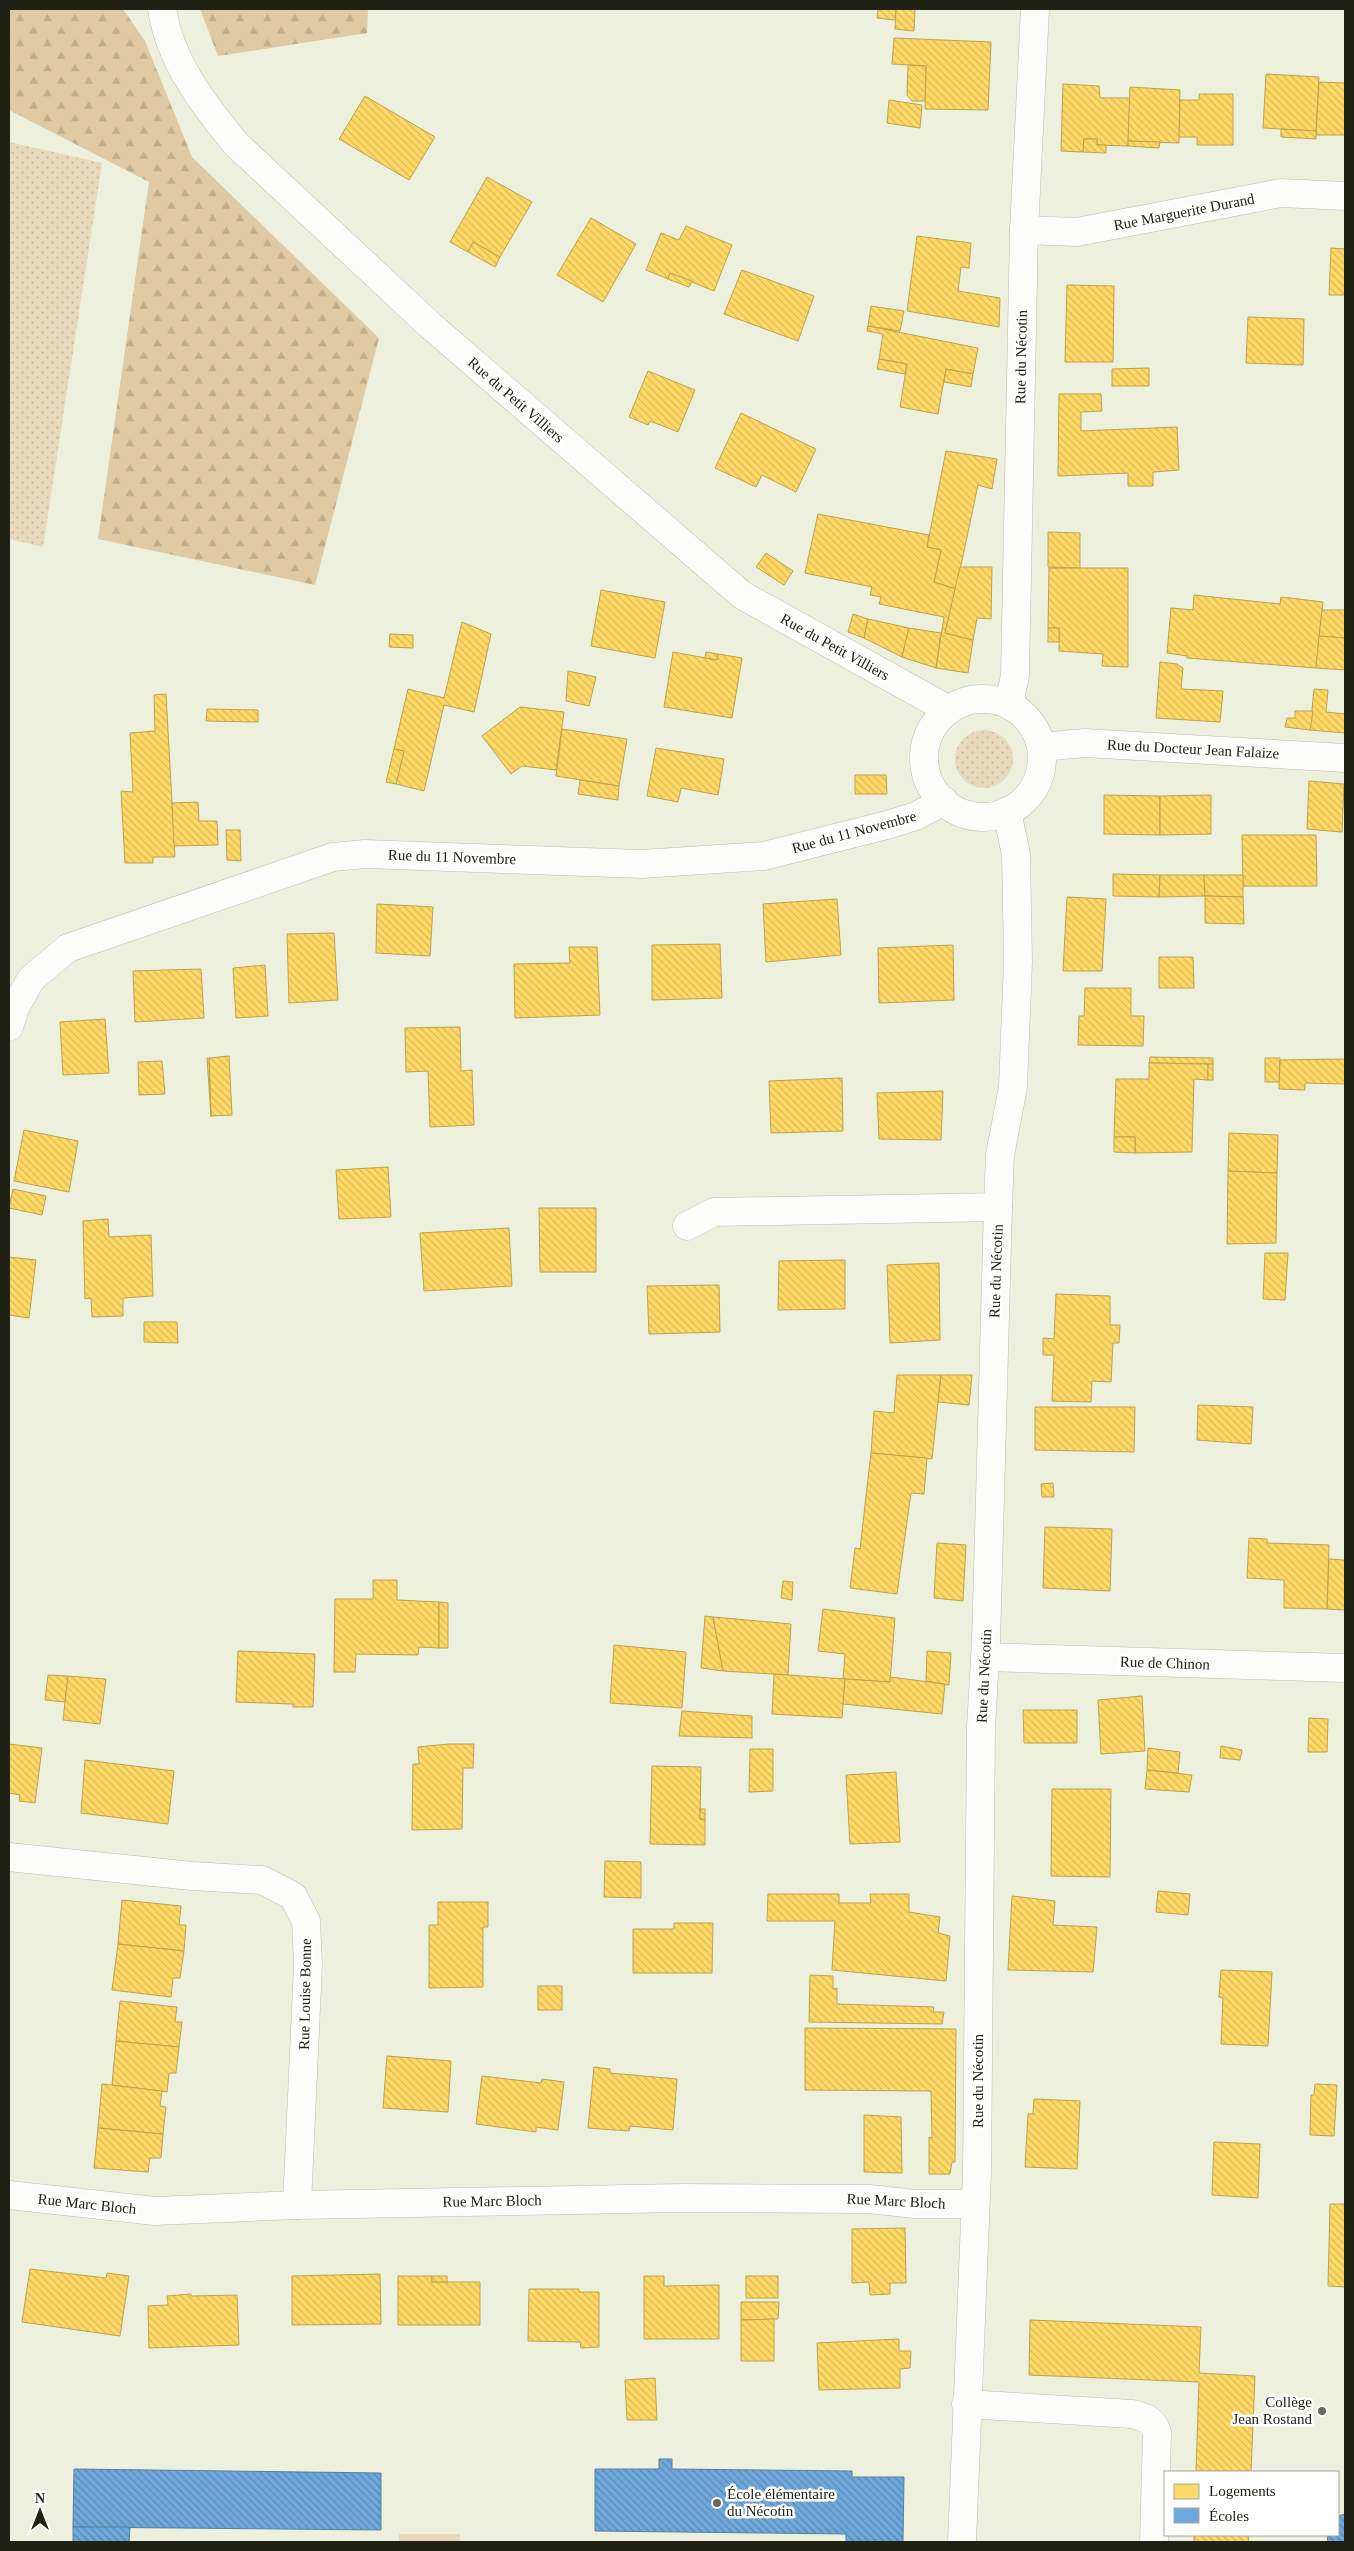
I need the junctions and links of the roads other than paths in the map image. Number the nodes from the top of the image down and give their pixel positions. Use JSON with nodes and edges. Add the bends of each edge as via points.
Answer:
{"nodes":[{"id":1,"x":162,"y":9,"type":"edge"},
{"id":2,"x":1035,"y":9,"type":"edge"},
{"id":3,"x":1345,"y":196,"type":"edge"},
{"id":4,"x":1024,"y":230,"type":"junction"},
{"id":5,"x":1009,"y":705,"type":"junction"},
{"id":6,"x":949,"y":710,"type":"junction"},
{"id":7,"x":1041,"y":747,"type":"junction"},
{"id":8,"x":1345,"y":758,"type":"edge"},
{"id":9,"x":944,"y":801,"type":"junction"},
{"id":10,"x":1007,"y":811,"type":"junction"},
{"id":11,"x":9,"y":1027,"type":"edge"},
{"id":12,"x":998,"y":1207,"type":"junction"},
{"id":13,"x":688,"y":1226,"type":"dead end"},
{"id":14,"x":985,"y":1657,"type":"junction"},
{"id":15,"x":1345,"y":1668,"type":"edge"},
{"id":16,"x":9,"y":1857,"type":"edge"},
{"id":17,"x":9,"y":2195,"type":"edge"},
{"id":18,"x":975,"y":2204,"type":"junction"},
{"id":19,"x":297,"y":2205,"type":"junction"},
{"id":20,"x":966,"y":2404,"type":"junction"},
{"id":21,"x":962,"y":2542,"type":"edge"},
{"id":22,"x":1154,"y":2542,"type":"edge"}],
"edges":[{"from":1,"to":6,"type":"street","name":"Rue du Petit Villiers","via":[[165,27],[182,69],[236,144],[431,326],[742,595]]},
{"from":2,"to":4,"type":"street","name":"Rue du Nécotin"},
{"from":3,"to":4,"type":"street","name":"Rue Marguerite Durand","via":[[1281,193],[1078,232]]},
{"from":4,"to":5,"type":"street","name":"Rue du Nécotin","via":[[1015,675]]},
{"from":5,"to":6,"type":"street","via":[[994,699],[978,699]]},
{"from":5,"to":7,"type":"street","via":[[1024,715],[1036,730]]},
{"from":6,"to":9,"type":"street","via":[[936,722],[924,754],[930,780]]},
{"from":7,"to":8,"type":"street","name":"Rue du Docteur Jean Falaize","via":[[1085,743]]},
{"from":7,"to":10,"type":"street","via":[[1039,778],[1032,792]]},
{"from":9,"to":10,"type":"street","via":[[974,816],[991,816]]},
{"from":9,"to":11,"type":"street","name":"Rue du 11 Novembre","via":[[916,816],[764,856],[642,864],[365,854],[333,857],[68,948],[31,979]]},
{"from":10,"to":12,"type":"street","name":"Rue du Nécotin","via":[[1016,855],[1018,962],[1013,1087],[1000,1155]]},
{"from":12,"to":13,"type":"street","via":[[714,1212]]},
{"from":12,"to":14,"type":"street","name":"Rue du Nécotin"},
{"from":14,"to":15,"type":"street","name":"Rue de Chinon"},
{"from":14,"to":18,"type":"street","name":"Rue du Nécotin","via":[[981,1727]]},
{"from":16,"to":19,"type":"street","name":"Rue Louise Bonne","via":[[262,1880],[293,1896],[306,1921],[308,1966]]},
{"from":17,"to":19,"type":"street","name":"Rue Marc Bloch","via":[[155,2211]]},
{"from":18,"to":19,"type":"street","name":"Rue Marc Bloch","via":[[915,2204],[869,2199],[682,2198]]},
{"from":18,"to":20,"type":"street","name":"Rue du Nécotin"},
{"from":20,"to":21,"type":"street","name":"Rue du Nécotin"},
{"from":20,"to":22,"type":"street","via":[[1145,2417],[1154,2424],[1157,2432]]}]}
